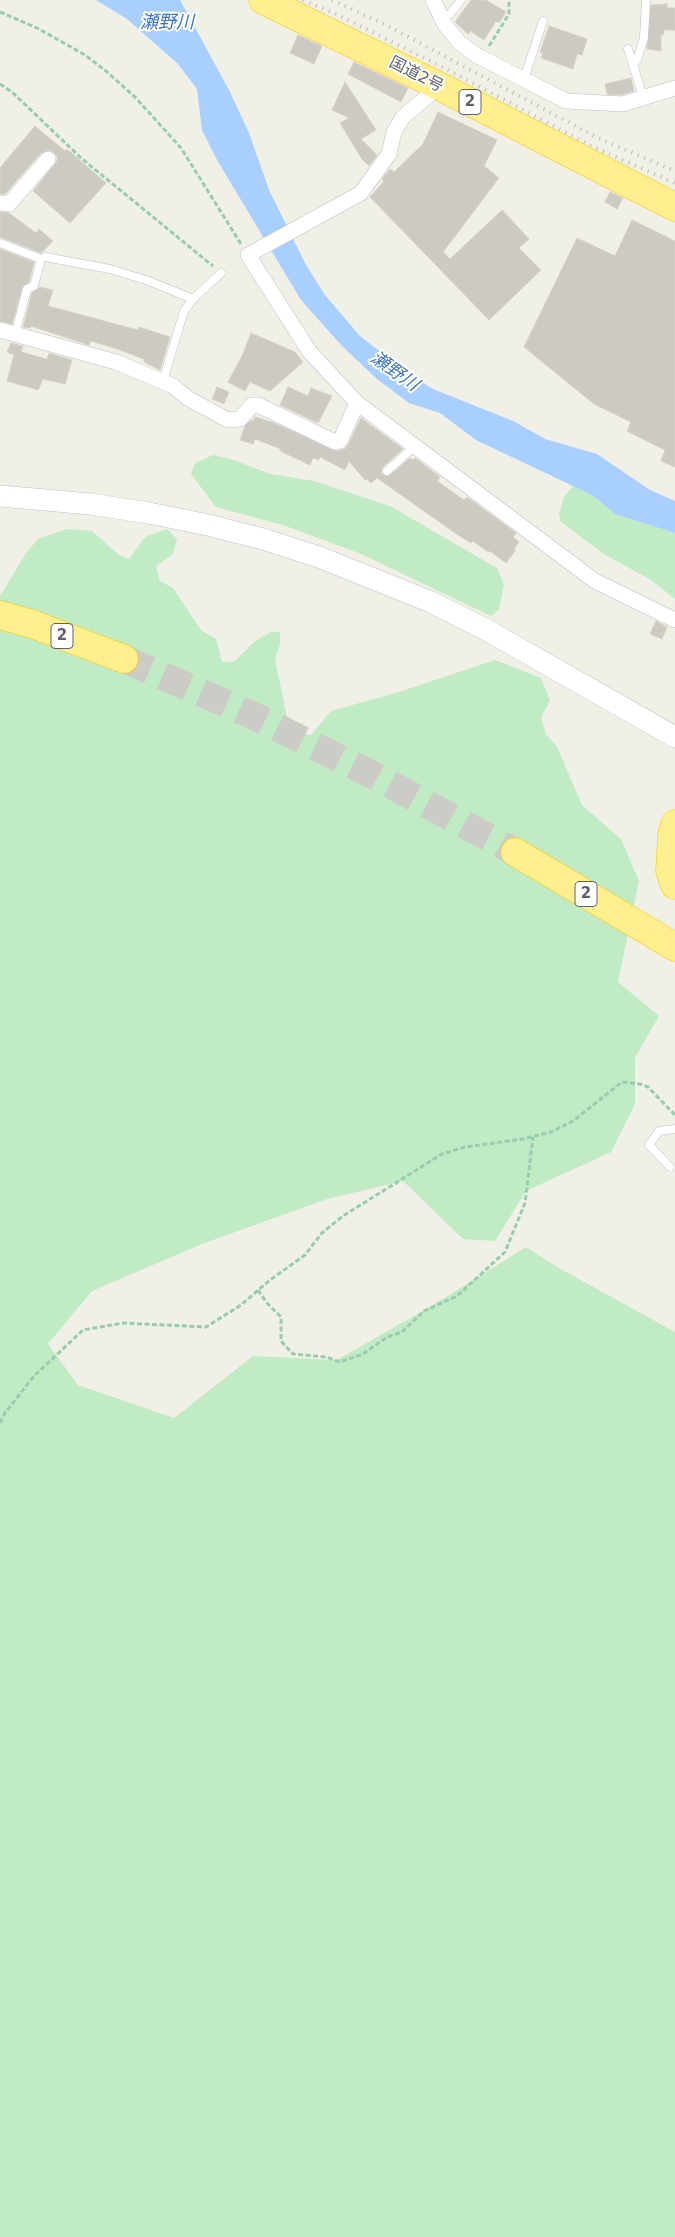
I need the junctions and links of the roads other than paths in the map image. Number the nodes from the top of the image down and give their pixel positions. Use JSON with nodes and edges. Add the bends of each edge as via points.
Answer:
{"nodes":[{"id":1,"x":263,"y":0,"type":"edge"},
{"id":2,"x":433,"y":0,"type":"edge"},
{"id":3,"x":461,"y":0,"type":"edge"},
{"id":4,"x":646,"y":0,"type":"edge"},
{"id":5,"x":442,"y":18,"type":"junction"},
{"id":6,"x":543,"y":21,"type":"dead end"},
{"id":7,"x":628,"y":50,"type":"dead end"},
{"id":8,"x":633,"y":64,"type":"junction"},
{"id":9,"x":524,"y":80,"type":"junction"},
{"id":10,"x":436,"y":84,"type":"junction"},
{"id":11,"x":675,"y":88,"type":"edge"},
{"id":12,"x":643,"y":97,"type":"junction"},
{"id":13,"x":48,"y":159,"type":"dead end"},
{"id":14,"x":0,"y":203,"type":"edge"},
{"id":15,"x":675,"y":207,"type":"edge"},
{"id":16,"x":0,"y":243,"type":"edge"},
{"id":17,"x":40,"y":259,"type":"junction"},
{"id":18,"x":221,"y":273,"type":"road end"},
{"id":19,"x":193,"y":299,"type":"junction"},
{"id":20,"x":0,"y":330,"type":"edge"},
{"id":21,"x":15,"y":334,"type":"junction"},
{"id":22,"x":163,"y":381,"type":"junction"},
{"id":23,"x":357,"y":402,"type":"junction"},
{"id":24,"x":415,"y":446,"type":"junction"},
{"id":25,"x":387,"y":471,"type":"dead end"},
{"id":26,"x":0,"y":496,"type":"edge"},
{"id":27,"x":0,"y":615,"type":"edge"},
{"id":28,"x":675,"y":620,"type":"edge"},
{"id":29,"x":124,"y":659,"type":"tunnel mouth"},
{"id":30,"x":675,"y":737,"type":"edge"},
{"id":31,"x":675,"y":824,"type":"edge"},
{"id":32,"x":515,"y":852,"type":"tunnel mouth"},
{"id":33,"x":675,"y":885,"type":"edge"},
{"id":34,"x":666,"y":942,"type":"edge"},
{"id":35,"x":675,"y":1130,"type":"edge"},
{"id":36,"x":670,"y":1167,"type":"dead end"}],
"edges":[{"from":1,"to":10,"type":"highway","name":"国道2号","number":"2"},
{"from":2,"to":5,"type":"street"},
{"from":3,"to":5,"type":"lane","via":[[450,14]]},
{"from":4,"to":8,"type":"lane","via":[[644,38]]},
{"from":5,"to":9,"type":"street","via":[[459,42]]},
{"from":6,"to":9,"type":"lane"},
{"from":7,"to":8,"type":"lane"},
{"from":8,"to":12,"type":"lane"},
{"from":9,"to":12,"type":"street","via":[[566,100],[623,104]]},
{"from":10,"to":15,"type":"highway","name":"国道2号","number":"2"},
{"from":10,"to":23,"type":"street","via":[[429,95],[403,117],[394,132],[389,154],[360,193],[250,254],[309,351]]},
{"from":11,"to":12,"type":"street"},
{"from":13,"to":14,"type":"street","via":[[9,204]]},
{"from":16,"to":17,"type":"lane"},
{"from":17,"to":19,"type":"lane","via":[[45,257],[110,269]]},
{"from":17,"to":21,"type":"lane","via":[[34,286],[28,289]]},
{"from":18,"to":19,"type":"lane"},
{"from":19,"to":22,"type":"lane","via":[[184,311]]},
{"from":20,"to":21,"type":"street"},
{"from":21,"to":22,"type":"street","via":[[101,357]]},
{"from":22,"to":23,"type":"street","via":[[228,420],[240,419],[252,406],[258,405],[334,442],[340,441]]},
{"from":23,"to":24,"type":"street"},
{"from":24,"to":25,"type":"lane"},
{"from":24,"to":28,"type":"street","via":[[595,581]]},
{"from":26,"to":30,"type":"street","via":[[149,513],[263,539],[319,557],[431,602],[485,629]]},
{"from":27,"to":29,"type":"highway","number":"2"},
{"from":31,"to":33,"type":"highway","via":[[670,871]]},
{"from":32,"to":34,"type":"highway","number":"2"},
{"from":35,"to":36,"type":"lane","via":[[659,1131],[649,1145]]}]}
